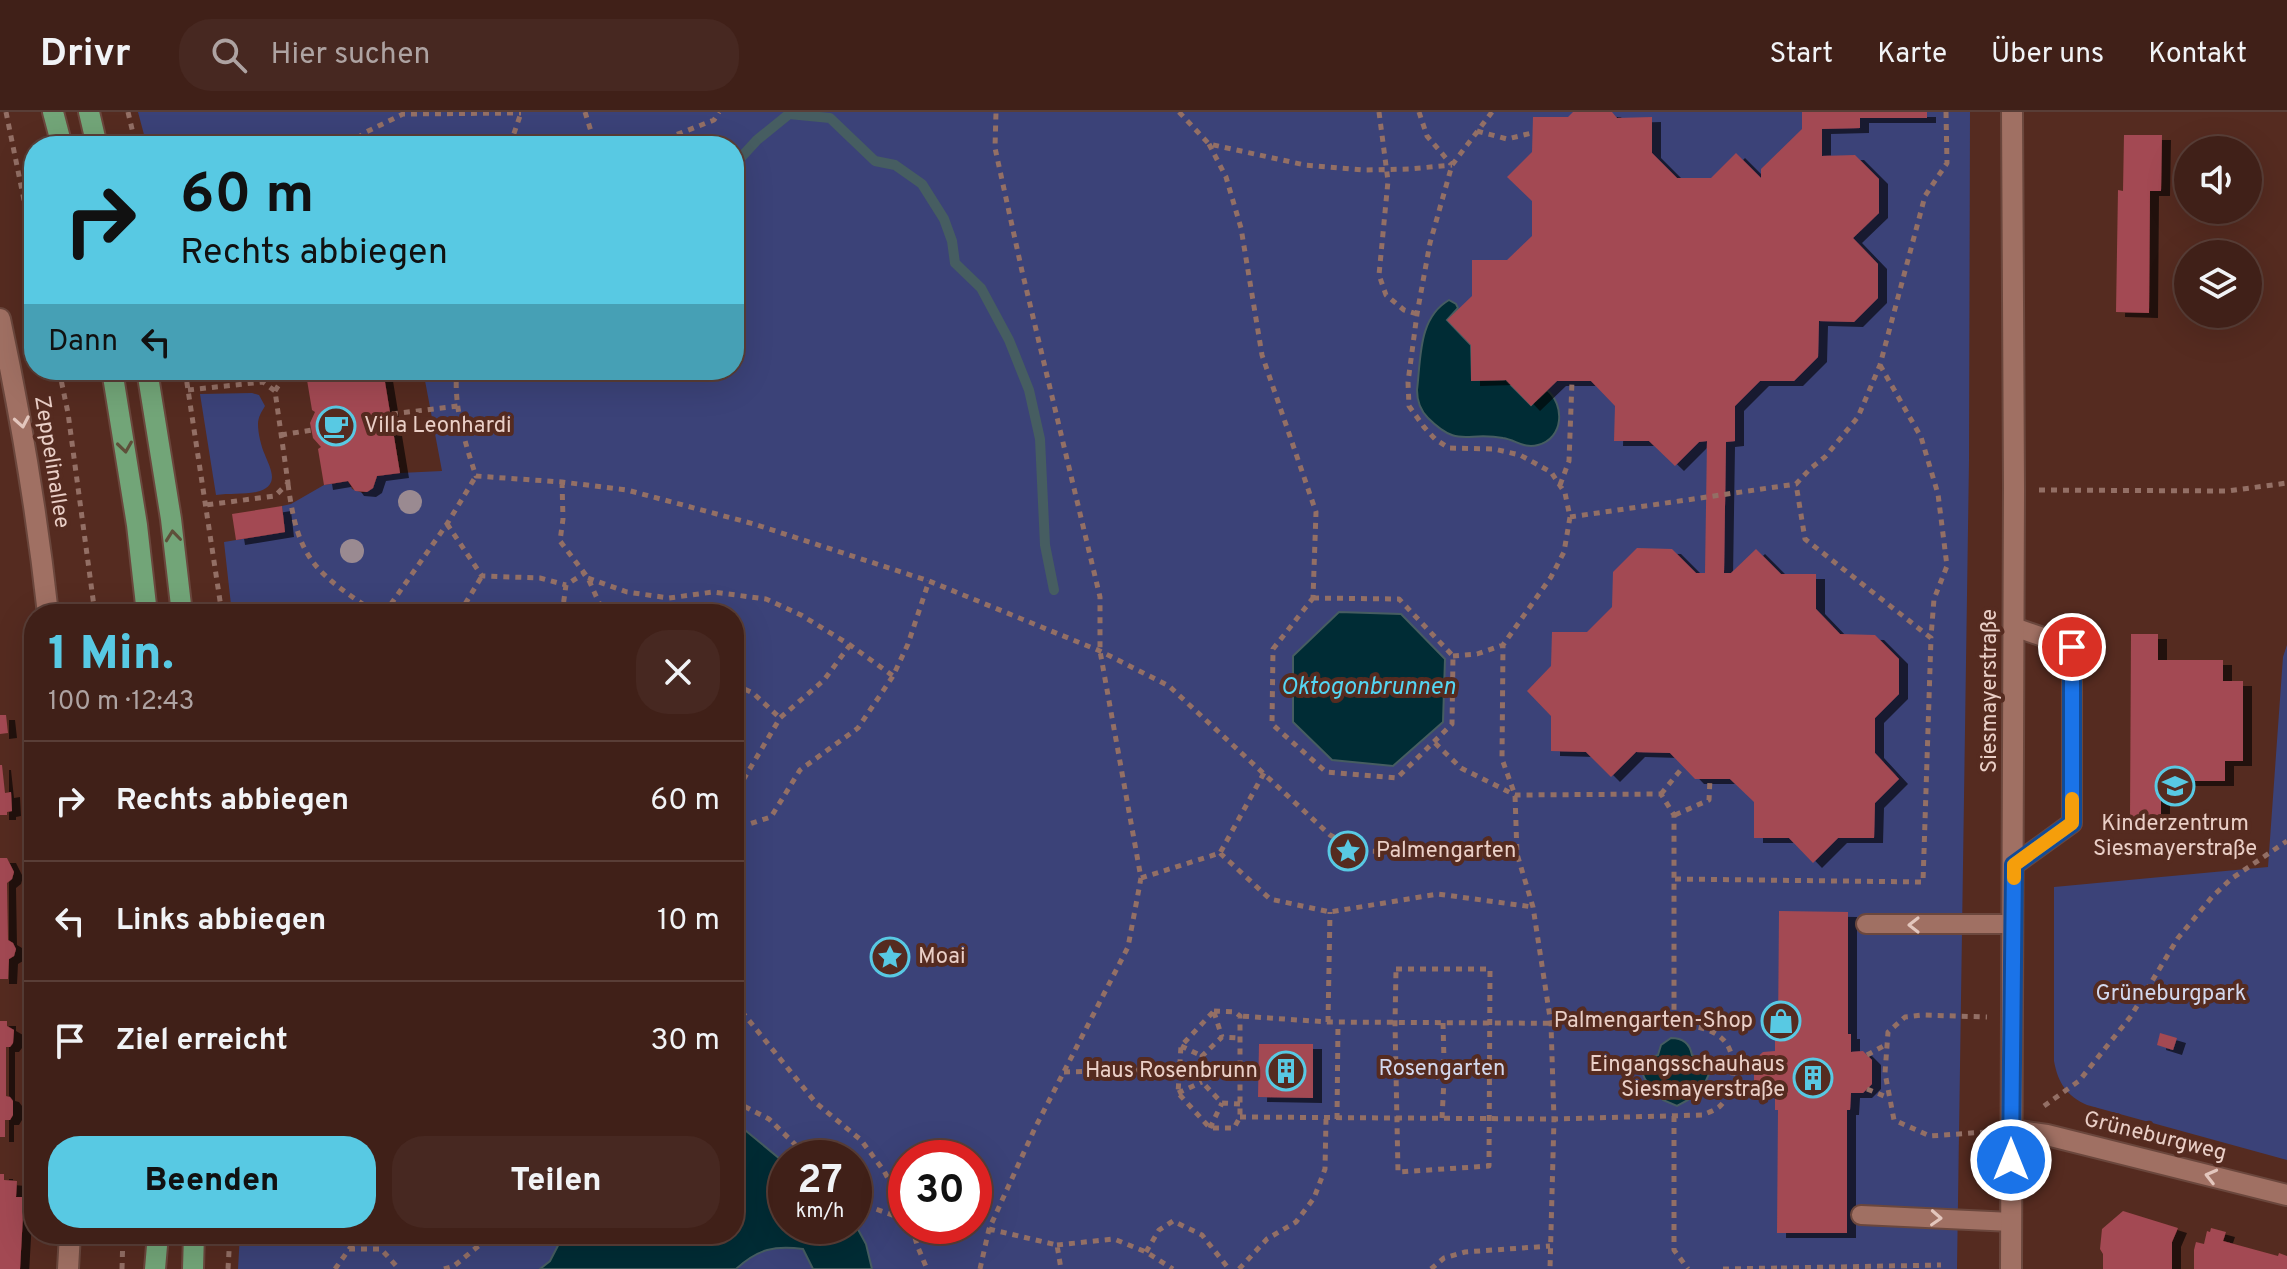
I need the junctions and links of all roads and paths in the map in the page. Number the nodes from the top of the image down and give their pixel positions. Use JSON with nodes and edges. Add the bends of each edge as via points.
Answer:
{"nodes":[{"id":1,"x":6,"y":112,"type":"edge"},
{"id":2,"x":53,"y":112,"type":"edge"},
{"id":3,"x":89,"y":112,"type":"edge"},
{"id":4,"x":128,"y":112,"type":"edge"},
{"id":5,"x":521,"y":112,"type":"edge"},
{"id":6,"x":585,"y":112,"type":"edge"},
{"id":7,"x":719,"y":112,"type":"edge"},
{"id":8,"x":996,"y":112,"type":"edge"},
{"id":9,"x":1179,"y":112,"type":"edge"},
{"id":10,"x":1379,"y":112,"type":"edge"},
{"id":11,"x":1419,"y":112,"type":"edge"},
{"id":12,"x":1492,"y":112,"type":"edge"},
{"id":13,"x":1946,"y":112,"type":"edge"},
{"id":14,"x":2012,"y":112,"type":"edge"},
{"id":15,"x":1477,"y":131,"type":"junction"},
{"id":16,"x":1532,"y":133,"type":"dead end"},
{"id":17,"x":59,"y":136,"type":"edge"},
{"id":18,"x":95,"y":136,"type":"edge"},
{"id":19,"x":134,"y":136,"type":"edge"},
{"id":20,"x":360,"y":136,"type":"edge"},
{"id":21,"x":513,"y":136,"type":"edge"},
{"id":22,"x":592,"y":136,"type":"edge"},
{"id":23,"x":673,"y":136,"type":"edge"},
{"id":24,"x":1209,"y":144,"type":"junction"},
{"id":25,"x":1452,"y":165,"type":"junction"},
{"id":26,"x":1387,"y":170,"type":"junction"},
{"id":27,"x":24,"y":200,"type":"edge"},
{"id":28,"x":1417,"y":314,"type":"junction"},
{"id":29,"x":0,"y":319,"type":"edge"},
{"id":30,"x":1880,"y":365,"type":"junction"},
{"id":31,"x":61,"y":380,"type":"edge"},
{"id":32,"x":114,"y":380,"type":"edge"},
{"id":33,"x":149,"y":380,"type":"edge"},
{"id":34,"x":186,"y":380,"type":"edge"},
{"id":35,"x":282,"y":380,"type":"edge"},
{"id":36,"x":457,"y":380,"type":"edge"},
{"id":37,"x":1572,"y":381,"type":"dead end"},
{"id":38,"x":188,"y":390,"type":"junction"},
{"id":39,"x":275,"y":391,"type":"junction"},
{"id":40,"x":458,"y":406,"type":"junction"},
{"id":41,"x":392,"y":414,"type":"dead end"},
{"id":42,"x":312,"y":430,"type":"dead end"},
{"id":43,"x":281,"y":435,"type":"junction"},
{"id":44,"x":476,"y":476,"type":"junction"},
{"id":45,"x":562,"y":482,"type":"junction"},
{"id":46,"x":288,"y":483,"type":"junction"},
{"id":47,"x":2287,"y":483,"type":"edge"},
{"id":48,"x":1796,"y":484,"type":"junction"},
{"id":49,"x":1560,"y":485,"type":"junction"},
{"id":50,"x":2014,"y":489,"type":"junction"},
{"id":51,"x":205,"y":505,"type":"junction"},
{"id":52,"x":1570,"y":517,"type":"junction"},
{"id":53,"x":447,"y":524,"type":"junction"},
{"id":54,"x":482,"y":576,"type":"junction"},
{"id":55,"x":586,"y":576,"type":"junction"},
{"id":56,"x":929,"y":581,"type":"junction"},
{"id":57,"x":566,"y":585,"type":"junction"},
{"id":58,"x":1313,"y":598,"type":"junction"},
{"id":59,"x":47,"y":604,"type":"edge"},
{"id":60,"x":94,"y":604,"type":"edge"},
{"id":61,"x":146,"y":604,"type":"edge"},
{"id":62,"x":181,"y":604,"type":"edge"},
{"id":63,"x":220,"y":604,"type":"edge"},
{"id":64,"x":363,"y":604,"type":"edge"},
{"id":65,"x":391,"y":604,"type":"edge"},
{"id":66,"x":465,"y":604,"type":"edge"},
{"id":67,"x":563,"y":604,"type":"edge"},
{"id":68,"x":599,"y":604,"type":"edge"},
{"id":69,"x":2014,"y":627,"type":"junction"},
{"id":70,"x":1931,"y":638,"type":"junction"},
{"id":71,"x":850,"y":645,"type":"junction"},
{"id":72,"x":1503,"y":645,"type":"junction"},
{"id":73,"x":1100,"y":651,"type":"junction"},
{"id":74,"x":1453,"y":656,"type":"junction"},
{"id":75,"x":893,"y":676,"type":"junction"},
{"id":76,"x":744,"y":689,"type":"edge"},
{"id":77,"x":780,"y":718,"type":"junction"},
{"id":78,"x":1435,"y":743,"type":"junction"},
{"id":79,"x":1683,"y":767,"type":"dead end"},
{"id":80,"x":1264,"y":773,"type":"junction"},
{"id":81,"x":744,"y":779,"type":"edge"},
{"id":82,"x":1710,"y":779,"type":"dead end"},
{"id":83,"x":1661,"y":794,"type":"junction"},
{"id":84,"x":1515,"y":795,"type":"junction"},
{"id":85,"x":1674,"y":815,"type":"junction"},
{"id":86,"x":744,"y":826,"type":"edge"},
{"id":87,"x":2287,"y":840,"type":"edge"},
{"id":88,"x":1220,"y":853,"type":"junction"},
{"id":89,"x":1517,"y":854,"type":"junction"},
{"id":90,"x":2014,"y":865,"type":"junction"},
{"id":91,"x":1141,"y":878,"type":"junction"},
{"id":92,"x":1675,"y":879,"type":"junction"},
{"id":93,"x":1533,"y":907,"type":"junction"},
{"id":94,"x":1330,"y":912,"type":"junction"},
{"id":95,"x":1866,"y":924,"type":"dead end"},
{"id":96,"x":2012,"y":924,"type":"junction"},
{"id":97,"x":1214,"y":1011,"type":"junction"},
{"id":98,"x":744,"y":1014,"type":"edge"},
{"id":99,"x":1240,"y":1016,"type":"junction"},
{"id":100,"x":2012,"y":1018,"type":"junction"},
{"id":101,"x":1328,"y":1022,"type":"junction"},
{"id":102,"x":1338,"y":1023,"type":"junction"},
{"id":103,"x":1395,"y":1023,"type":"junction"},
{"id":104,"x":1443,"y":1023,"type":"junction"},
{"id":105,"x":1490,"y":1024,"type":"junction"},
{"id":106,"x":1551,"y":1024,"type":"junction"},
{"id":107,"x":1674,"y":1024,"type":"junction"},
{"id":108,"x":1222,"y":1037,"type":"junction"},
{"id":109,"x":1240,"y":1038,"type":"junction"},
{"id":110,"x":1887,"y":1044,"type":"junction"},
{"id":111,"x":1181,"y":1046,"type":"junction"},
{"id":112,"x":1867,"y":1055,"type":"dead end"},
{"id":113,"x":1202,"y":1056,"type":"junction"},
{"id":114,"x":1444,"y":1061,"type":"junction"},
{"id":115,"x":1178,"y":1069,"type":"junction"},
{"id":116,"x":1396,"y":1071,"type":"junction"},
{"id":117,"x":1435,"y":1071,"type":"junction"},
{"id":118,"x":1453,"y":1071,"type":"junction"},
{"id":119,"x":1063,"y":1072,"type":"junction"},
{"id":120,"x":1489,"y":1072,"type":"junction"},
{"id":121,"x":1732,"y":1072,"type":"junction"},
{"id":122,"x":1754,"y":1072,"type":"dead end"},
{"id":123,"x":1444,"y":1080,"type":"junction"},
{"id":124,"x":1202,"y":1082,"type":"junction"},
{"id":125,"x":1867,"y":1089,"type":"dead end"},
{"id":126,"x":1178,"y":1093,"type":"junction"},
{"id":127,"x":1890,"y":1099,"type":"junction"},
{"id":128,"x":1222,"y":1103,"type":"junction"},
{"id":129,"x":1240,"y":1104,"type":"junction"},
{"id":130,"x":744,"y":1106,"type":"edge"},
{"id":131,"x":1674,"y":1116,"type":"junction"},
{"id":132,"x":1240,"y":1117,"type":"junction"},
{"id":133,"x":1442,"y":1118,"type":"junction"},
{"id":134,"x":1489,"y":1118,"type":"junction"},
{"id":135,"x":1326,"y":1119,"type":"junction"},
{"id":136,"x":1337,"y":1119,"type":"junction"},
{"id":137,"x":1397,"y":1119,"type":"junction"},
{"id":138,"x":1554,"y":1119,"type":"junction"},
{"id":139,"x":1210,"y":1128,"type":"junction"},
{"id":140,"x":2011,"y":1130,"type":"junction"},
{"id":141,"x":791,"y":1140,"type":"edge"},
{"id":142,"x":888,"y":1178,"type":"edge"},
{"id":143,"x":2287,"y":1195,"type":"edge"},
{"id":144,"x":1861,"y":1215,"type":"dead end"},
{"id":145,"x":2012,"y":1222,"type":"junction"},
{"id":146,"x":992,"y":1223,"type":"edge"},
{"id":147,"x":992,"y":1230,"type":"edge"},
{"id":148,"x":69,"y":1244,"type":"edge"},
{"id":149,"x":123,"y":1244,"type":"edge"},
{"id":150,"x":157,"y":1244,"type":"edge"},
{"id":151,"x":194,"y":1244,"type":"edge"},
{"id":152,"x":229,"y":1244,"type":"edge"},
{"id":153,"x":353,"y":1244,"type":"edge"},
{"id":154,"x":481,"y":1244,"type":"edge"},
{"id":155,"x":917,"y":1244,"type":"edge"},
{"id":156,"x":986,"y":1244,"type":"edge"},
{"id":157,"x":1057,"y":1245,"type":"junction"},
{"id":158,"x":1550,"y":1246,"type":"junction"},
{"id":159,"x":349,"y":1249,"type":"junction"},
{"id":160,"x":1146,"y":1252,"type":"junction"},
{"id":161,"x":1941,"y":1265,"type":"dead end"},
{"id":162,"x":68,"y":1269,"type":"edge"},
{"id":163,"x":122,"y":1269,"type":"edge"},
{"id":164,"x":155,"y":1269,"type":"edge"},
{"id":165,"x":193,"y":1269,"type":"edge"},
{"id":166,"x":228,"y":1269,"type":"edge"},
{"id":167,"x":335,"y":1269,"type":"edge"},
{"id":168,"x":399,"y":1269,"type":"edge"},
{"id":169,"x":444,"y":1269,"type":"edge"},
{"id":170,"x":927,"y":1269,"type":"edge"},
{"id":171,"x":980,"y":1269,"type":"edge"},
{"id":172,"x":1061,"y":1269,"type":"edge"},
{"id":173,"x":1173,"y":1269,"type":"edge"},
{"id":174,"x":1229,"y":1269,"type":"edge"},
{"id":175,"x":1239,"y":1269,"type":"edge"},
{"id":176,"x":1431,"y":1269,"type":"edge"},
{"id":177,"x":1550,"y":1269,"type":"edge"},
{"id":178,"x":1688,"y":1269,"type":"edge"},
{"id":179,"x":1723,"y":1269,"type":"edge"},
{"id":180,"x":1781,"y":1269,"type":"edge"},
{"id":181,"x":2011,"y":1269,"type":"edge"}],
"edges":[{"from":1,"to":27,"type":"path"},
{"from":2,"to":17,"type":"main road"},
{"from":3,"to":18,"type":"main road"},
{"from":4,"to":19,"type":"path"},
{"from":5,"to":20,"type":"path","via":[[403,114]]},
{"from":5,"to":21,"type":"path"},
{"from":6,"to":22,"type":"path"},
{"from":7,"to":23,"type":"path","via":[[714,120]]},
{"from":8,"to":73,"type":"path","via":[[995,148],[1100,597]]},
{"from":9,"to":24,"type":"path"},
{"from":10,"to":26,"type":"path"},
{"from":11,"to":25,"type":"path","via":[[1427,136]]},
{"from":12,"to":15,"type":"path"},
{"from":13,"to":30,"type":"path","via":[[1947,163],[1925,196]]},
{"from":14,"to":50,"type":"street","name":"Siesmayerstraße"},
{"from":15,"to":16,"type":"path","via":[[1507,139]]},
{"from":15,"to":25,"type":"path"},
{"from":24,"to":26,"type":"path","via":[[1305,165]]},
{"from":24,"to":58,"type":"path","via":[[1226,177],[1241,228],[1262,355],[1316,512]]},
{"from":25,"to":26,"type":"path"},
{"from":25,"to":28,"type":"path"},
{"from":26,"to":28,"type":"path","via":[[1379,275],[1386,295]]},
{"from":28,"to":49,"type":"path","via":[[1409,406],[1424,427],[1449,448],[1520,455],[1551,472]]},
{"from":29,"to":59,"type":"street","name":"Zeppelinallee","one_way":true,"via":[[33,487]]},
{"from":30,"to":48,"type":"path","via":[[1858,417]]},
{"from":30,"to":70,"type":"path","via":[[1921,437],[1938,494],[1947,566],[1934,599]]},
{"from":31,"to":60,"type":"path"},
{"from":32,"to":61,"type":"main road","one_way":true},
{"from":62,"to":33,"type":"main road","one_way":true},
{"from":34,"to":38,"type":"path"},
{"from":35,"to":39,"type":"path"},
{"from":36,"to":40,"type":"path"},
{"from":37,"to":49,"type":"path","via":[[1569,461]]},
{"from":38,"to":39,"type":"path","via":[[263,382]]},
{"from":38,"to":51,"type":"path"},
{"from":39,"to":43,"type":"path"},
{"from":40,"to":41,"type":"path"},
{"from":40,"to":44,"type":"path"},
{"from":42,"to":43,"type":"path"},
{"from":43,"to":46,"type":"path"},
{"from":44,"to":45,"type":"path"},
{"from":44,"to":53,"type":"path"},
{"from":45,"to":55,"type":"path","via":[[560,541]]},
{"from":45,"to":56,"type":"path","via":[[627,490],[754,524]]},
{"from":46,"to":51,"type":"path","via":[[275,496]]},
{"from":46,"to":64,"type":"path","via":[[298,536],[312,563]]},
{"from":47,"to":50,"type":"path","via":[[2228,491]]},
{"from":48,"to":52,"type":"path"},
{"from":48,"to":70,"type":"path","via":[[1805,539]]},
{"from":49,"to":52,"type":"path"},
{"from":50,"to":69,"type":"street","name":"Siesmayerstraße"},
{"from":51,"to":63,"type":"path"},
{"from":52,"to":72,"type":"path","via":[[1564,552]]},
{"from":53,"to":54,"type":"path"},
{"from":53,"to":65,"type":"path"},
{"from":54,"to":57,"type":"path","via":[[540,578]]},
{"from":54,"to":66,"type":"path"},
{"from":55,"to":57,"type":"path"},
{"from":55,"to":68,"type":"path"},
{"from":55,"to":71,"type":"path","via":[[627,592],[669,598],[713,592],[766,599]]},
{"from":56,"to":73,"type":"path"},
{"from":56,"to":75,"type":"path"},
{"from":57,"to":67,"type":"path"},
{"from":58,"to":74,"type":"path","via":[[1399,599]]},
{"from":58,"to":78,"type":"path","via":[[1273,649],[1272,724],[1326,772],[1397,778]]},
{"from":69,"to":90,"type":"street","name":"Siesmayerstraße"},
{"from":69,"to":90,"type":"lane","via":[[2072,647],[2072,823]]},
{"from":70,"to":92,"type":"path","via":[[1923,882]]},
{"from":71,"to":75,"type":"path"},
{"from":71,"to":77,"type":"path","via":[[824,680]]},
{"from":72,"to":74,"type":"path"},
{"from":72,"to":84,"type":"path","via":[[1502,759]]},
{"from":73,"to":80,"type":"path","via":[[1169,686]]},
{"from":73,"to":91,"type":"path"},
{"from":74,"to":78,"type":"path","via":[[1452,724]]},
{"from":75,"to":86,"type":"path","via":[[858,728],[800,770],[771,817]]},
{"from":76,"to":77,"type":"path"},
{"from":77,"to":81,"type":"path"},
{"from":78,"to":84,"type":"path","via":[[1461,768]]},
{"from":79,"to":83,"type":"path"},
{"from":80,"to":88,"type":"path"},
{"from":80,"to":89,"type":"path","via":[[1330,835],[1361,851]]},
{"from":82,"to":85,"type":"path","via":[[1709,800]]},
{"from":83,"to":84,"type":"path"},
{"from":83,"to":85,"type":"path"},
{"from":84,"to":89,"type":"path"},
{"from":85,"to":92,"type":"path"},
{"from":87,"to":140,"type":"path","via":[[2212,897],[2178,938],[2131,1016],[2079,1081]]},
{"from":88,"to":91,"type":"path"},
{"from":88,"to":94,"type":"path","via":[[1270,899]]},
{"from":89,"to":93,"type":"path"},
{"from":90,"to":96,"type":"street","name":"Siesmayerstraße"},
{"from":91,"to":119,"type":"path","via":[[1128,947]]},
{"from":92,"to":107,"type":"path"},
{"from":93,"to":94,"type":"path","via":[[1438,894]]},
{"from":93,"to":106,"type":"path"},
{"from":94,"to":101,"type":"path"},
{"from":96,"to":95,"type":"lane","one_way":true},
{"from":96,"to":100,"type":"street","name":"Siesmayerstraße"},
{"from":97,"to":99,"type":"path"},
{"from":97,"to":108,"type":"path"},
{"from":97,"to":111,"type":"path"},
{"from":98,"to":142,"type":"path","via":[[816,1103],[861,1140]]},
{"from":99,"to":101,"type":"path"},
{"from":99,"to":109,"type":"path"},
{"from":100,"to":110,"type":"path","via":[[1905,1017],[1888,1032]]},
{"from":100,"to":140,"type":"street","name":"Siesmayerstraße"},
{"from":101,"to":102,"type":"path"},
{"from":102,"to":103,"type":"path"},
{"from":102,"to":136,"type":"path"},
{"from":103,"to":104,"type":"path"},
{"from":103,"to":105,"type":"path","via":[[1396,969],[1490,969]]},
{"from":103,"to":116,"type":"path"},
{"from":104,"to":105,"type":"path"},
{"from":104,"to":114,"type":"path"},
{"from":105,"to":106,"type":"path"},
{"from":105,"to":120,"type":"path"},
{"from":106,"to":107,"type":"path"},
{"from":106,"to":138,"type":"path"},
{"from":107,"to":121,"type":"path","via":[[1701,1027],[1725,1041],[1732,1053]]},
{"from":108,"to":109,"type":"path"},
{"from":108,"to":113,"type":"path"},
{"from":109,"to":129,"type":"path"},
{"from":110,"to":112,"type":"path"},
{"from":110,"to":127,"type":"path"},
{"from":111,"to":113,"type":"path"},
{"from":111,"to":115,"type":"path"},
{"from":113,"to":124,"type":"path"},
{"from":114,"to":117,"type":"path"},
{"from":114,"to":118,"type":"path"},
{"from":115,"to":119,"type":"path"},
{"from":115,"to":126,"type":"path"},
{"from":116,"to":117,"type":"path"},
{"from":116,"to":137,"type":"path"},
{"from":117,"to":123,"type":"path"},
{"from":118,"to":120,"type":"path"},
{"from":118,"to":123,"type":"path"},
{"from":119,"to":146,"type":"path"},
{"from":120,"to":134,"type":"path"},
{"from":121,"to":122,"type":"path"},
{"from":121,"to":131,"type":"path","via":[[1727,1098],[1718,1108],[1702,1115]]},
{"from":123,"to":133,"type":"path"},
{"from":124,"to":126,"type":"path"},
{"from":124,"to":128,"type":"path"},
{"from":125,"to":127,"type":"path"},
{"from":126,"to":139,"type":"path"},
{"from":127,"to":140,"type":"path","via":[[1894,1120],[1930,1136]]},
{"from":128,"to":129,"type":"path"},
{"from":128,"to":139,"type":"path"},
{"from":129,"to":132,"type":"path"},
{"from":130,"to":141,"type":"path","via":[[769,1119]]},
{"from":131,"to":138,"type":"path"},
{"from":131,"to":178,"type":"path","via":[[1674,1250]]},
{"from":132,"to":135,"type":"path"},
{"from":132,"to":139,"type":"path","via":[[1234,1128]]},
{"from":133,"to":134,"type":"path"},
{"from":133,"to":137,"type":"path"},
{"from":134,"to":137,"type":"path","via":[[1489,1166],[1398,1172]]},
{"from":134,"to":138,"type":"path"},
{"from":135,"to":136,"type":"path"},
{"from":135,"to":175,"type":"path","via":[[1325,1169],[1314,1198],[1296,1222],[1267,1239]]},
{"from":136,"to":137,"type":"path"},
{"from":138,"to":158,"type":"path"},
{"from":143,"to":140,"type":"street","name":"Grüneburgweg","one_way":true},
{"from":140,"to":145,"type":"street","name":"Siesmayerstraße"},
{"from":144,"to":145,"type":"lane","one_way":true},
{"from":145,"to":181,"type":"street","name":"Siesmayerstraße"},
{"from":147,"to":157,"type":"path"},
{"from":148,"to":162,"type":"street"},
{"from":149,"to":163,"type":"path"},
{"from":150,"to":164,"type":"main road"},
{"from":151,"to":165,"type":"main road"},
{"from":152,"to":166,"type":"path"},
{"from":153,"to":159,"type":"path"},
{"from":154,"to":169,"type":"path"},
{"from":155,"to":170,"type":"path"},
{"from":156,"to":171,"type":"path"},
{"from":157,"to":160,"type":"path","via":[[1114,1239]]},
{"from":157,"to":172,"type":"path"},
{"from":158,"to":176,"type":"path","via":[[1465,1252],[1444,1258]]},
{"from":158,"to":177,"type":"path"},
{"from":159,"to":167,"type":"path"},
{"from":159,"to":168,"type":"path","via":[[381,1249]]},
{"from":160,"to":173,"type":"path"},
{"from":160,"to":174,"type":"path","via":[[1159,1230],[1173,1221],[1202,1235]]},
{"from":161,"to":180,"type":"path"},
{"from":179,"to":180,"type":"path"}]}
